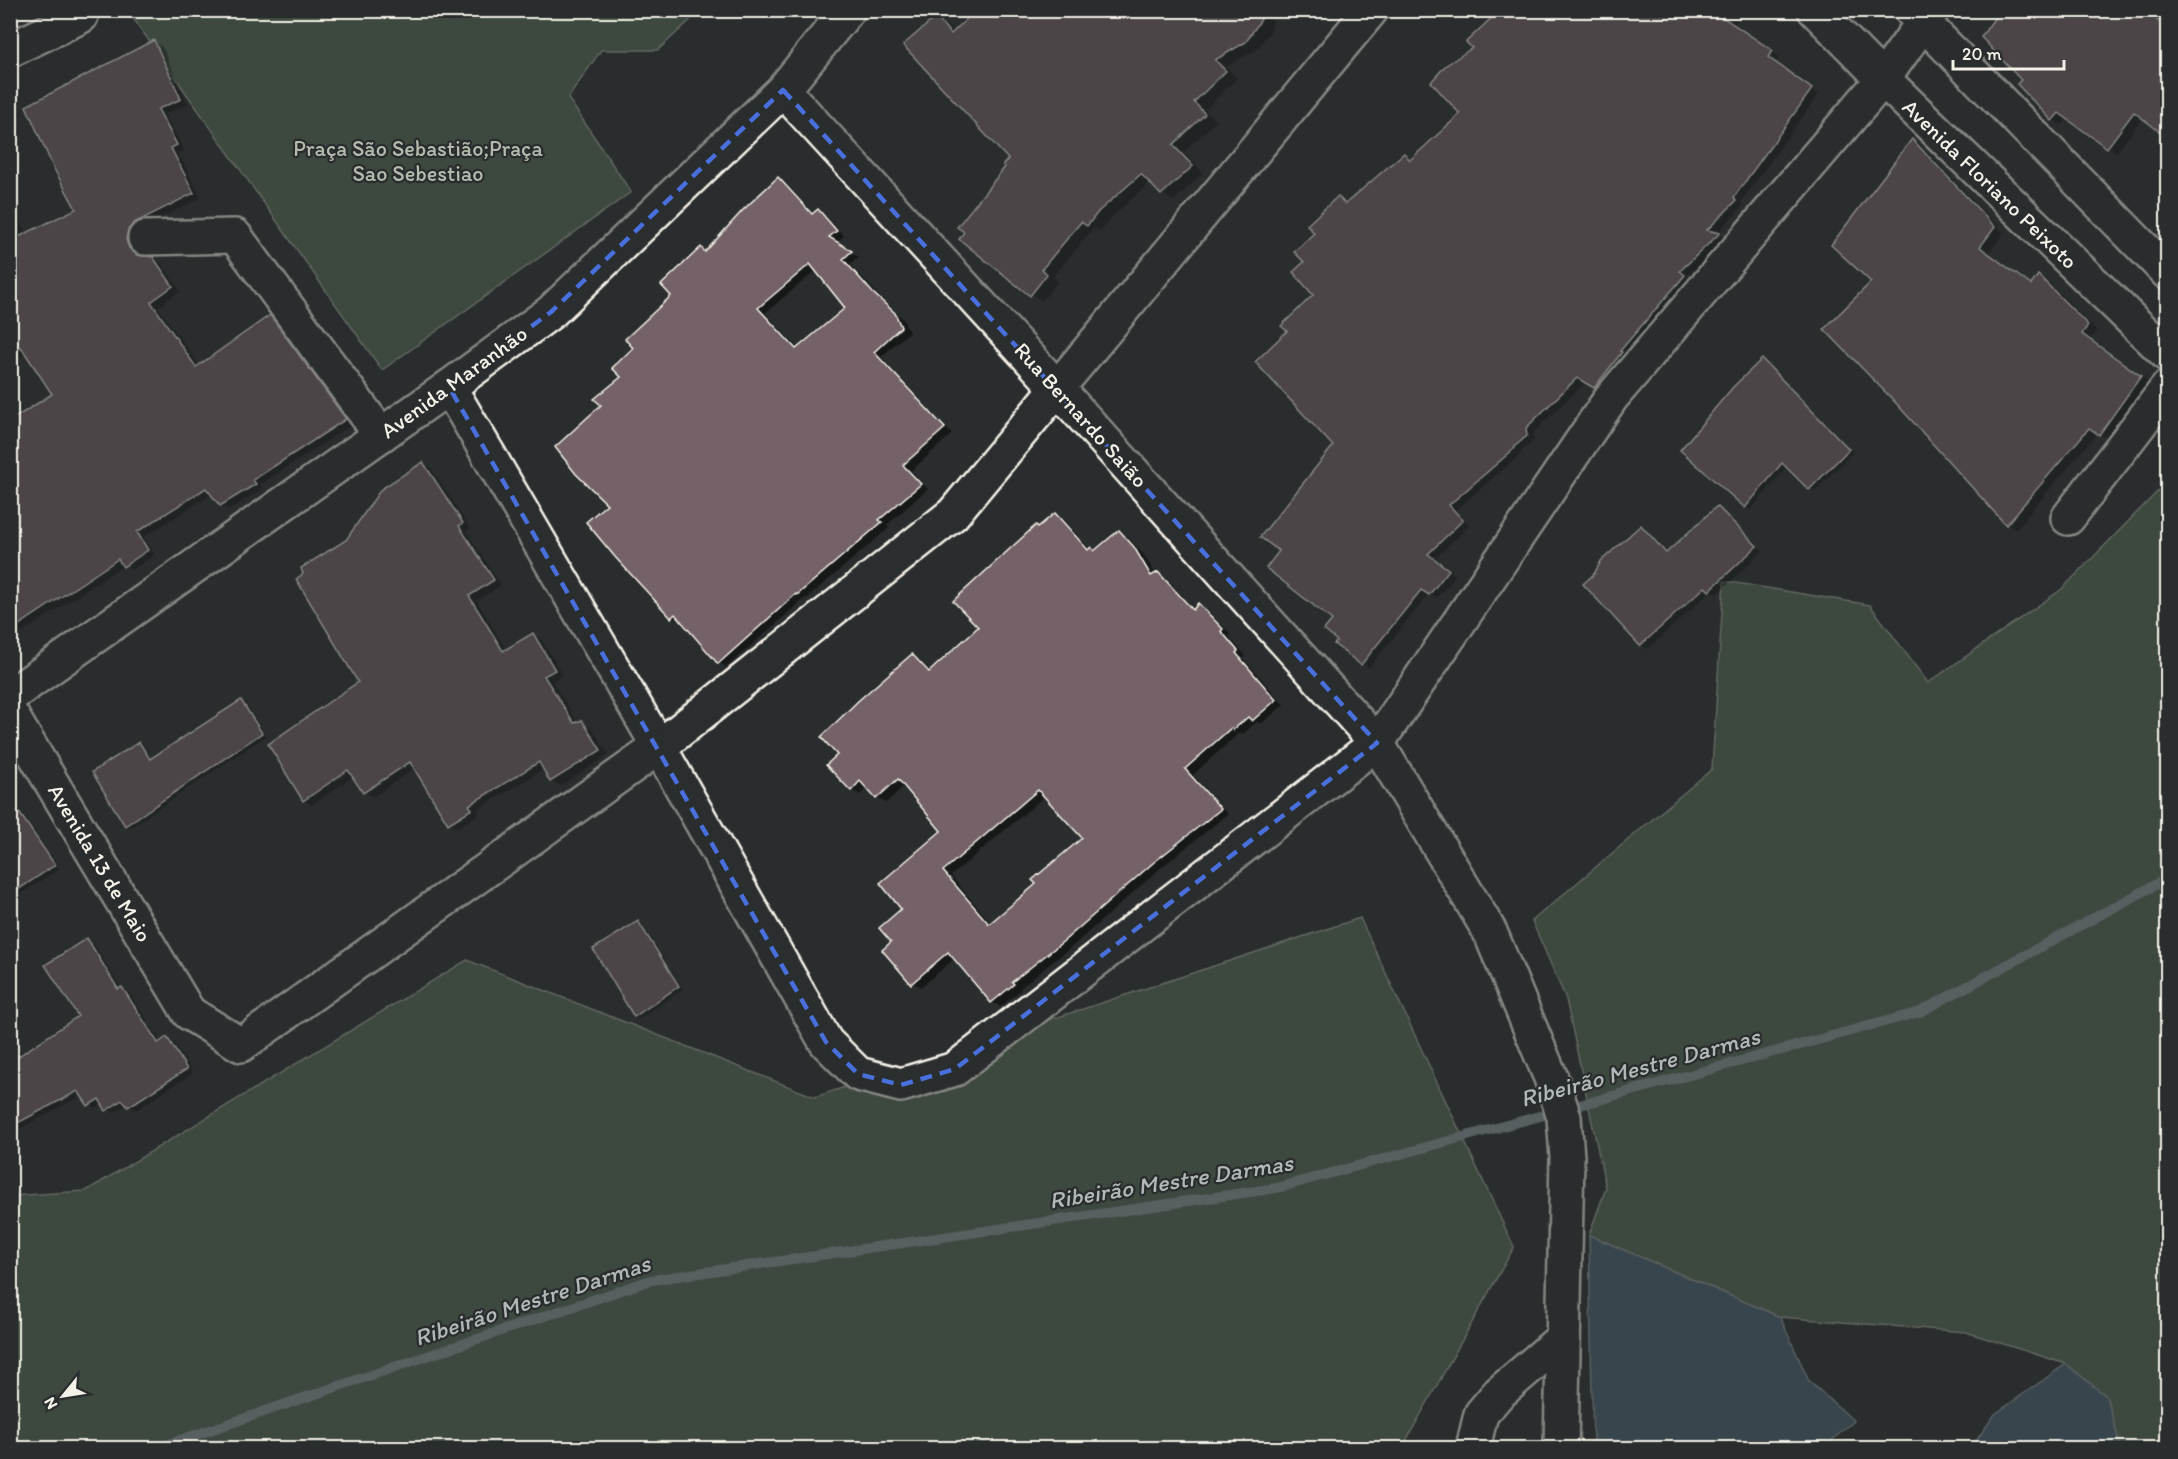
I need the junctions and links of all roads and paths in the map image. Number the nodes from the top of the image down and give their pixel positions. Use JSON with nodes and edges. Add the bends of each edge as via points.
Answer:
{"nodes":[{"id":1,"x":848,"y":10,"type":"edge"},
{"id":2,"x":1371,"y":10,"type":"edge"},
{"id":3,"x":1815,"y":10,"type":"edge"},
{"id":4,"x":1922,"y":14,"type":"edge"},
{"id":5,"x":81,"y":16,"type":"dead end"},
{"id":6,"x":10,"y":50,"type":"edge"},
{"id":7,"x":1882,"y":80,"type":"junction"},
{"id":8,"x":783,"y":90,"type":"junction"},
{"id":9,"x":145,"y":238,"type":"dead end"},
{"id":10,"x":2168,"y":273,"type":"edge"},
{"id":11,"x":2168,"y":355,"type":"edge"},
{"id":12,"x":449,"y":387,"type":"junction"},
{"id":13,"x":2168,"y":387,"type":"edge"},
{"id":14,"x":1058,"y":389,"type":"junction"},
{"id":15,"x":381,"y":435,"type":"junction"},
{"id":16,"x":2068,"y":518,"type":"dead end"},
{"id":17,"x":10,"y":696,"type":"edge"},
{"id":18,"x":10,"y":713,"type":"edge"},
{"id":19,"x":1377,"y":743,"type":"junction"},
{"id":20,"x":659,"y":747,"type":"junction"},
{"id":21,"x":1563,"y":1338,"type":"junction"},
{"id":22,"x":1473,"y":1449,"type":"edge"},
{"id":23,"x":1561,"y":1449,"type":"edge"}],
"edges":[{"from":1,"to":8,"type":"street","name":"Avenida Maranhão"},
{"from":2,"to":14,"type":"street"},
{"from":3,"to":7,"type":"street","name":"Avenida Floriano Peixoto"},
{"from":4,"to":7,"type":"street"},
{"from":4,"to":10,"type":"street"},
{"from":5,"to":6,"type":"street"},
{"from":7,"to":11,"type":"street","name":"Avenida Floriano Peixoto"},
{"from":7,"to":19,"type":"street","via":[[1611,398]]},
{"from":8,"to":12,"type":"street","name":"Avenida Maranhão","via":[[552,312]]},
{"from":8,"to":14,"type":"street","name":"Rua Bernardo Saião"},
{"from":9,"to":15,"type":"street","via":[[234,236]]},
{"from":12,"to":15,"type":"street","name":"Avenida Maranhão"},
{"from":12,"to":20,"type":"street"},
{"from":13,"to":16,"type":"street"},
{"from":14,"to":19,"type":"street","name":"Rua Bernardo Saião"},
{"from":14,"to":20,"type":"street","via":[[953,514]]},
{"from":15,"to":17,"type":"street","name":"Avenida Maranhão"},
{"from":18,"to":20,"type":"street","name":"Avenida 13 de Maio","via":[[189,1014],[241,1046]]},
{"from":19,"to":20,"type":"street","via":[[955,1069],[902,1086],[858,1074],[826,1042]]},
{"from":19,"to":21,"type":"street","name":"Rua Bernardo Saião","via":[[1490,932],[1564,1117],[1567,1157]]},
{"from":21,"to":22,"type":"street","via":[[1498,1394],[1481,1414]]},
{"from":21,"to":23,"type":"street","name":"Rua Bernardo Saião"}]}
